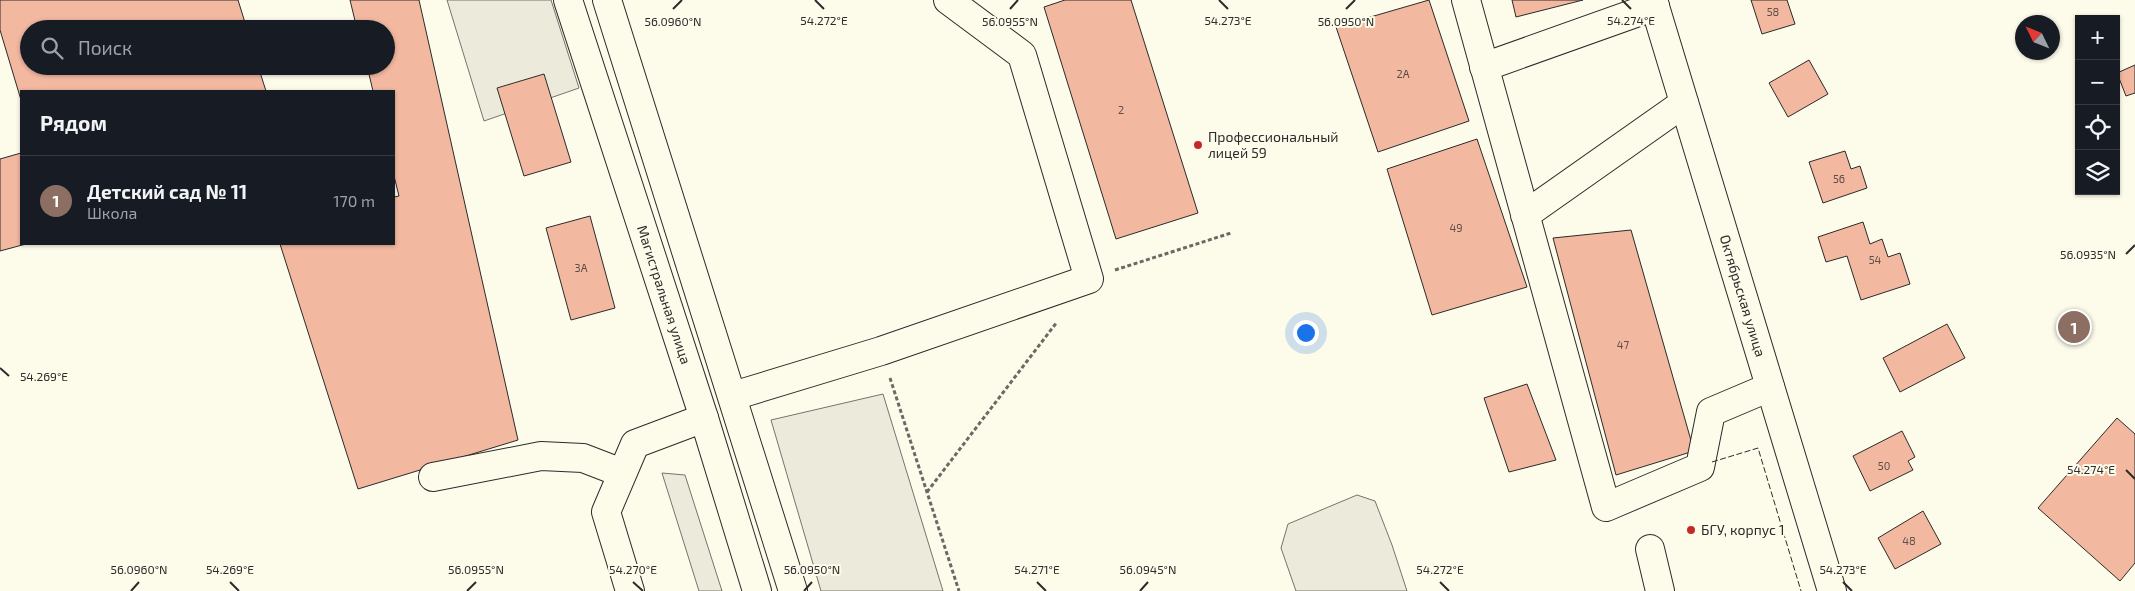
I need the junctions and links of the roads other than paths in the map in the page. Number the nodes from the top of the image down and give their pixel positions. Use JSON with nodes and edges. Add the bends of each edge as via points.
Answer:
{"nodes":[{"id":1,"x":568,"y":0,"type":"edge"},
{"id":2,"x":607,"y":0,"type":"edge"},
{"id":3,"x":948,"y":0,"type":"edge"},
{"id":4,"x":1466,"y":0,"type":"edge"},
{"id":5,"x":1654,"y":3,"type":"edge"},
{"id":6,"x":1484,"y":66,"type":"junction"},
{"id":7,"x":1684,"y":103,"type":"junction"},
{"id":8,"x":1525,"y":214,"type":"junction"},
{"id":9,"x":1770,"y":387,"type":"junction"},
{"id":10,"x":733,"y":396,"type":"junction"},
{"id":11,"x":704,"y":418,"type":"junction"},
{"id":12,"x":622,"y":473,"type":"junction"},
{"id":13,"x":433,"y":477,"type":"dead end"},
{"id":14,"x":1650,"y":549,"type":"dead end"},
{"id":15,"x":630,"y":591,"type":"edge"},
{"id":16,"x":757,"y":591,"type":"edge"},
{"id":17,"x":793,"y":591,"type":"edge"},
{"id":18,"x":1660,"y":591,"type":"edge"},
{"id":19,"x":1832,"y":591,"type":"edge"}],
"edges":[{"from":1,"to":11,"type":"main road","name":"Магистральная улица"},
{"from":2,"to":10,"type":"main road"},
{"from":3,"to":10,"type":"main road","via":[[1022,55],[1089,279],[881,351]]},
{"from":4,"to":6,"type":"main road"},
{"from":5,"to":6,"type":"main road"},
{"from":5,"to":7,"type":"main road","name":"Октябрьская улица"},
{"from":6,"to":8,"type":"main road"},
{"from":7,"to":8,"type":"main road"},
{"from":7,"to":9,"type":"main road","name":"Октябрьская улица"},
{"from":8,"to":9,"type":"main road","via":[[1606,507],[1700,467],[1712,412]]},
{"from":9,"to":19,"type":"main road","name":"Октябрьская улица"},
{"from":10,"to":17,"type":"main road"},
{"from":11,"to":12,"type":"main road","via":[[635,444]]},
{"from":11,"to":16,"type":"main road","name":"Магистральная улица"},
{"from":12,"to":13,"type":"main road","via":[[584,458],[542,456]]},
{"from":12,"to":15,"type":"main road","via":[[606,512]]},
{"from":14,"to":18,"type":"main road"}]}
